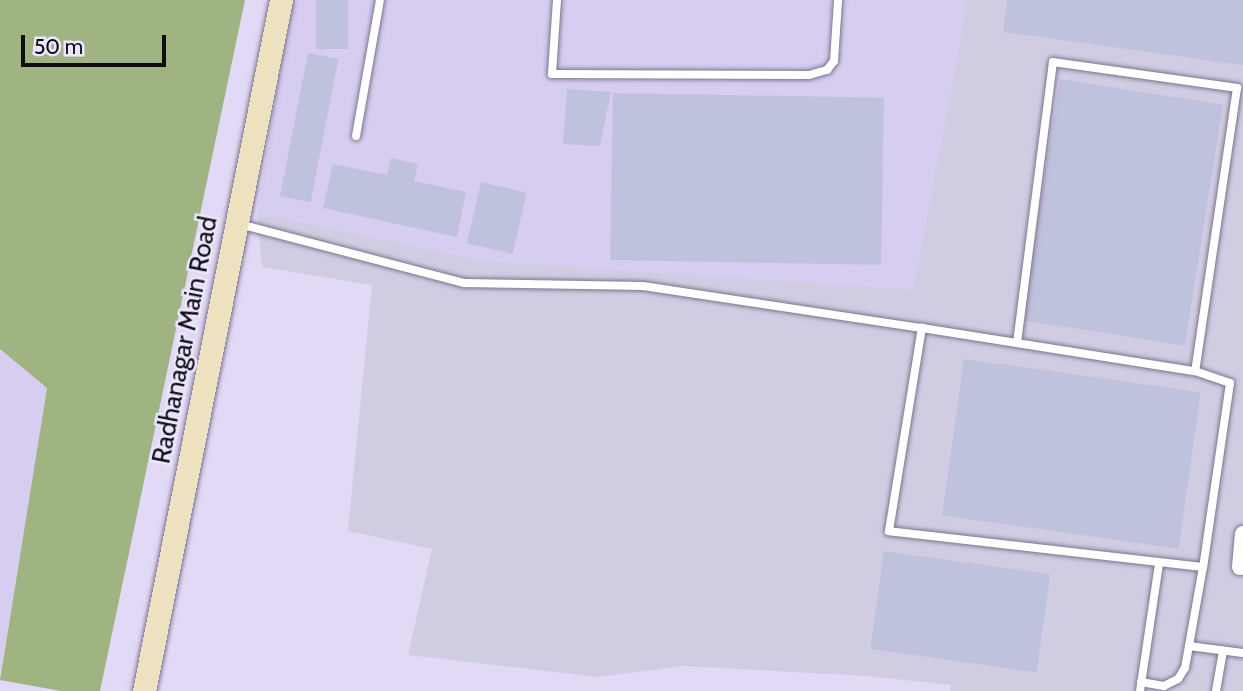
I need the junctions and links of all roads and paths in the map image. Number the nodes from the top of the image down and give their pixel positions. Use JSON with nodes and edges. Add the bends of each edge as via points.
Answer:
{"nodes":[{"id":1,"x":281,"y":0,"type":"edge"},
{"id":2,"x":380,"y":0,"type":"edge"},
{"id":3,"x":556,"y":0,"type":"edge"},
{"id":4,"x":838,"y":0,"type":"edge"},
{"id":5,"x":356,"y":136,"type":"dead end"},
{"id":6,"x":237,"y":223,"type":"junction"},
{"id":7,"x":922,"y":328,"type":"junction"},
{"id":8,"x":1017,"y":343,"type":"junction"},
{"id":9,"x":1195,"y":371,"type":"junction"},
{"id":10,"x":1243,"y":534,"type":"edge"},
{"id":11,"x":1158,"y":564,"type":"junction"},
{"id":12,"x":1203,"y":567,"type":"junction"},
{"id":13,"x":1240,"y":567,"type":"dead end"},
{"id":14,"x":1189,"y":646,"type":"junction"},
{"id":15,"x":1223,"y":651,"type":"junction"},
{"id":16,"x":1243,"y":653,"type":"edge"},
{"id":17,"x":1141,"y":687,"type":"edge"},
{"id":18,"x":144,"y":691,"type":"edge"},
{"id":19,"x":1216,"y":691,"type":"edge"}],
"edges":[{"from":1,"to":6,"type":"street","name":"Radhanagar Main Road"},
{"from":2,"to":5,"type":"lane"},
{"from":3,"to":4,"type":"lane","via":[[552,75],[809,75],[827,70],[834,61]]},
{"from":6,"to":7,"type":"lane","via":[[464,283],[643,286]]},
{"from":6,"to":18,"type":"street","name":"Radhanagar Main Road"},
{"from":7,"to":8,"type":"lane"},
{"from":7,"to":11,"type":"lane","via":[[889,531]]},
{"from":8,"to":9,"type":"lane"},
{"from":8,"to":9,"type":"lane","via":[[1053,62],[1237,88]]},
{"from":9,"to":12,"type":"lane","via":[[1230,383]]},
{"from":10,"to":13,"type":"street"},
{"from":11,"to":12,"type":"lane"},
{"from":11,"to":17,"type":"lane"},
{"from":12,"to":14,"type":"lane"},
{"from":14,"to":15,"type":"lane"},
{"from":14,"to":17,"type":"lane","via":[[1178,679],[1164,686]]},
{"from":15,"to":16,"type":"lane"},
{"from":15,"to":19,"type":"lane"}]}
